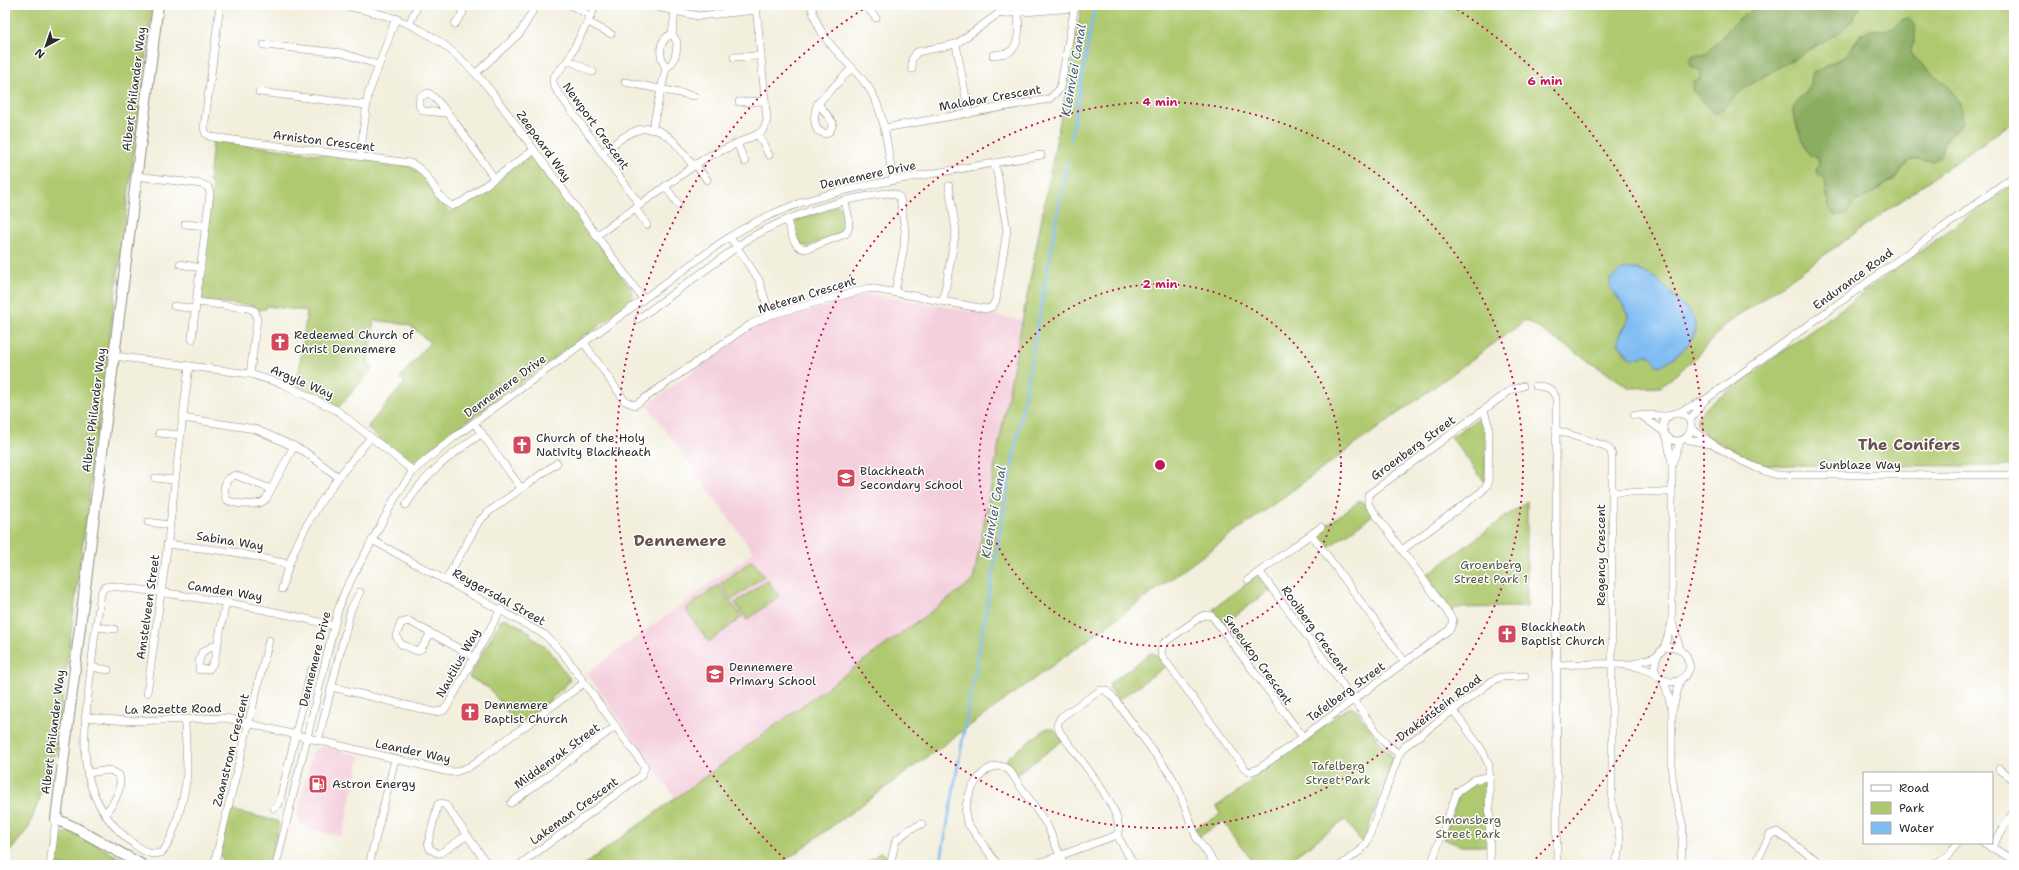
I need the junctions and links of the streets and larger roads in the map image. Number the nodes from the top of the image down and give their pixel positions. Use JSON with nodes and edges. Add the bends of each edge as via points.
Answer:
{"nodes":[{"id":1,"x":158,"y":5,"type":"edge"},
{"id":2,"x":220,"y":5,"type":"edge"},
{"id":3,"x":339,"y":5,"type":"edge"},
{"id":4,"x":418,"y":5,"type":"edge"},
{"id":5,"x":458,"y":5,"type":"edge"},
{"id":6,"x":536,"y":5,"type":"edge"},
{"id":7,"x":570,"y":5,"type":"edge"},
{"id":8,"x":596,"y":5,"type":"edge"},
{"id":9,"x":648,"y":5,"type":"edge"},
{"id":10,"x":811,"y":5,"type":"edge"},
{"id":11,"x":865,"y":5,"type":"edge"},
{"id":12,"x":1075,"y":6,"type":"edge"},
{"id":13,"x":369,"y":7,"type":"edge"},
{"id":14,"x":757,"y":8,"type":"edge"},
{"id":15,"x":675,"y":12,"type":"junction"},
{"id":16,"x":1018,"y":12,"type":"junction"},
{"id":17,"x":396,"y":18,"type":"junction"},
{"id":18,"x":876,"y":18,"type":"dead end"},
{"id":19,"x":590,"y":19,"type":"junction"},
{"id":20,"x":409,"y":24,"type":"junction"},
{"id":21,"x":455,"y":24,"type":"dead end"},
{"id":22,"x":611,"y":34,"type":"dead end"},
{"id":23,"x":672,"y":34,"type":"junction"},
{"id":24,"x":956,"y":44,"type":"junction"},
{"id":25,"x":264,"y":45,"type":"dead end"},
{"id":26,"x":993,"y":55,"type":"dead end"},
{"id":27,"x":761,"y":56,"type":"junction"},
{"id":28,"x":734,"y":57,"type":"dead end"},
{"id":29,"x":568,"y":60,"type":"junction"},
{"id":30,"x":378,"y":65,"type":"junction"},
{"id":31,"x":666,"y":68,"type":"junction"},
{"id":32,"x":851,"y":69,"type":"junction"},
{"id":33,"x":912,"y":69,"type":"dead end"},
{"id":34,"x":593,"y":72,"type":"dead end"},
{"id":35,"x":476,"y":73,"type":"junction"},
{"id":36,"x":624,"y":82,"type":"dead end"},
{"id":37,"x":662,"y":89,"type":"junction"},
{"id":38,"x":259,"y":92,"type":"dead end"},
{"id":39,"x":694,"y":96,"type":"dead end"},
{"id":40,"x":766,"y":101,"type":"junction"},
{"id":41,"x":739,"y":102,"type":"dead end"},
{"id":42,"x":818,"y":103,"type":"dead end"},
{"id":43,"x":366,"y":105,"type":"junction"},
{"id":44,"x":446,"y":113,"type":"dead end"},
{"id":45,"x":969,"y":114,"type":"junction"},
{"id":46,"x":884,"y":128,"type":"junction"},
{"id":47,"x":652,"y":130,"type":"junction"},
{"id":48,"x":758,"y":134,"type":"junction"},
{"id":49,"x":737,"y":143,"type":"junction"},
{"id":50,"x":534,"y":150,"type":"junction"},
{"id":51,"x":602,"y":153,"type":"junction"},
{"id":52,"x":769,"y":155,"type":"dead end"},
{"id":53,"x":1042,"y":155,"type":"dead end"},
{"id":54,"x":360,"y":156,"type":"junction"},
{"id":55,"x":745,"y":162,"type":"dead end"},
{"id":56,"x":993,"y":163,"type":"junction"},
{"id":57,"x":694,"y":165,"type":"junction"},
{"id":58,"x":136,"y":176,"type":"junction"},
{"id":59,"x":2014,"y":176,"type":"edge"},
{"id":60,"x":494,"y":178,"type":"junction"},
{"id":61,"x":707,"y":180,"type":"dead end"},
{"id":62,"x":893,"y":180,"type":"junction"},
{"id":63,"x":665,"y":186,"type":"junction"},
{"id":64,"x":949,"y":186,"type":"dead end"},
{"id":65,"x":845,"y":201,"type":"junction"},
{"id":66,"x":678,"y":204,"type":"dead end"},
{"id":67,"x":637,"y":206,"type":"junction"},
{"id":68,"x":787,"y":221,"type":"junction"},
{"id":69,"x":185,"y":224,"type":"dead end"},
{"id":70,"x":647,"y":225,"type":"dead end"},
{"id":71,"x":206,"y":226,"type":"junction"},
{"id":72,"x":596,"y":236,"type":"junction"},
{"id":73,"x":730,"y":237,"type":"junction"},
{"id":74,"x":737,"y":247,"type":"junction"},
{"id":75,"x":180,"y":264,"type":"dead end"},
{"id":76,"x":201,"y":268,"type":"junction"},
{"id":77,"x":895,"y":292,"type":"junction"},
{"id":78,"x":643,"y":299,"type":"junction"},
{"id":79,"x":943,"y":301,"type":"junction"},
{"id":80,"x":196,"y":305,"type":"junction"},
{"id":81,"x":174,"y":306,"type":"dead end"},
{"id":82,"x":770,"y":315,"type":"junction"},
{"id":83,"x":638,"y":318,"type":"dead end"},
{"id":84,"x":192,"y":339,"type":"dead end"},
{"id":85,"x":584,"y":343,"type":"junction"},
{"id":86,"x":114,"y":356,"type":"junction"},
{"id":87,"x":189,"y":366,"type":"junction"},
{"id":88,"x":250,"y":374,"type":"junction"},
{"id":89,"x":1523,"y":386,"type":"dead end"},
{"id":90,"x":1536,"y":386,"type":"dead end"},
{"id":91,"x":1705,"y":400,"type":"junction"},
{"id":92,"x":1484,"y":410,"type":"junction"},
{"id":93,"x":1677,"y":413,"type":"junction"},
{"id":94,"x":1634,"y":415,"type":"dead end"},
{"id":95,"x":1642,"y":416,"type":"junction"},
{"id":96,"x":1669,"y":416,"type":"junction"},
{"id":97,"x":183,"y":418,"type":"junction"},
{"id":98,"x":1690,"y":420,"type":"junction"},
{"id":99,"x":474,"y":423,"type":"junction"},
{"id":100,"x":1692,"y":429,"type":"junction"},
{"id":101,"x":1556,"y":430,"type":"junction"},
{"id":102,"x":159,"y":433,"type":"dead end"},
{"id":103,"x":482,"y":433,"type":"junction"},
{"id":104,"x":1665,"y":434,"type":"junction"},
{"id":105,"x":181,"y":435,"type":"junction"},
{"id":106,"x":372,"y":437,"type":"junction"},
{"id":107,"x":1683,"y":440,"type":"junction"},
{"id":108,"x":1713,"y":445,"type":"junction"},
{"id":109,"x":294,"y":446,"type":"junction"},
{"id":110,"x":557,"y":463,"type":"dead end"},
{"id":111,"x":1672,"y":464,"type":"junction"},
{"id":112,"x":413,"y":471,"type":"junction"},
{"id":113,"x":2014,"y":475,"type":"edge"},
{"id":114,"x":337,"y":476,"type":"junction"},
{"id":115,"x":155,"y":478,"type":"dead end"},
{"id":116,"x":174,"y":480,"type":"junction"},
{"id":117,"x":521,"y":488,"type":"junction"},
{"id":118,"x":271,"y":489,"type":"junction"},
{"id":119,"x":1612,"y":492,"type":"junction"},
{"id":120,"x":1672,"y":492,"type":"junction"},
{"id":121,"x":406,"y":505,"type":"dead end"},
{"id":122,"x":148,"y":522,"type":"dead end"},
{"id":123,"x":169,"y":525,"type":"junction"},
{"id":124,"x":1321,"y":527,"type":"dead end"},
{"id":125,"x":1312,"y":535,"type":"junction"},
{"id":126,"x":372,"y":540,"type":"junction"},
{"id":127,"x":167,"y":544,"type":"junction"},
{"id":128,"x":1402,"y":550,"type":"junction"},
{"id":129,"x":288,"y":564,"type":"junction"},
{"id":130,"x":1260,"y":572,"type":"junction"},
{"id":131,"x":446,"y":580,"type":"junction"},
{"id":132,"x":1248,"y":580,"type":"dead end"},
{"id":133,"x":282,"y":589,"type":"dead end"},
{"id":134,"x":161,"y":592,"type":"junction"},
{"id":135,"x":360,"y":592,"type":"dead end"},
{"id":136,"x":226,"y":601,"type":"junction"},
{"id":137,"x":501,"y":610,"type":"junction"},
{"id":138,"x":1672,"y":622,"type":"junction"},
{"id":139,"x":1452,"y":625,"type":"joint"},
{"id":140,"x":334,"y":626,"type":"junction"},
{"id":141,"x":96,"y":627,"type":"junction"},
{"id":142,"x":114,"y":629,"type":"dead end"},
{"id":143,"x":431,"y":633,"type":"junction"},
{"id":144,"x":269,"y":640,"type":"dead end"},
{"id":145,"x":217,"y":644,"type":"dead end"},
{"id":146,"x":1664,"y":648,"type":"junction"},
{"id":147,"x":1680,"y":649,"type":"junction"},
{"id":148,"x":1657,"y":656,"type":"junction"},
{"id":149,"x":474,"y":657,"type":"junction"},
{"id":150,"x":1405,"y":662,"type":"junction"},
{"id":151,"x":1557,"y":665,"type":"junction"},
{"id":152,"x":1612,"y":665,"type":"junction"},
{"id":153,"x":1630,"y":665,"type":"junction"},
{"id":154,"x":91,"y":667,"type":"junction"},
{"id":155,"x":108,"y":670,"type":"dead end"},
{"id":156,"x":311,"y":670,"type":"dead end"},
{"id":157,"x":1525,"y":676,"type":"dead end"},
{"id":158,"x":1659,"y":678,"type":"junction"},
{"id":159,"x":1680,"y":681,"type":"junction"},
{"id":160,"x":584,"y":683,"type":"junction"},
{"id":161,"x":332,"y":687,"type":"junction"},
{"id":162,"x":147,"y":693,"type":"dead end"},
{"id":163,"x":1353,"y":700,"type":"junction"},
{"id":164,"x":1454,"y":710,"type":"junction"},
{"id":165,"x":1672,"y":712,"type":"junction"},
{"id":166,"x":85,"y":717,"type":"junction"},
{"id":167,"x":185,"y":719,"type":"junction"},
{"id":168,"x":249,"y":724,"type":"junction"},
{"id":169,"x":616,"y":726,"type":"junction"},
{"id":170,"x":296,"y":735,"type":"junction"},
{"id":171,"x":1303,"y":737,"type":"junction"},
{"id":172,"x":307,"y":738,"type":"junction"},
{"id":173,"x":318,"y":741,"type":"junction"},
{"id":174,"x":1398,"y":754,"type":"junction"},
{"id":175,"x":394,"y":759,"type":"junction"},
{"id":176,"x":1999,"y":770,"type":"dead end"},
{"id":177,"x":1250,"y":772,"type":"joint"},
{"id":178,"x":87,"y":773,"type":"junction"},
{"id":179,"x":642,"y":776,"type":"joint"},
{"id":180,"x":1490,"y":776,"type":"junction"},
{"id":181,"x":2014,"y":780,"type":"edge"},
{"id":182,"x":511,"y":803,"type":"dead end"},
{"id":183,"x":274,"y":808,"type":"dead end"},
{"id":184,"x":2014,"y":811,"type":"edge"},
{"id":185,"x":105,"y":813,"type":"junction"},
{"id":186,"x":56,"y":819,"type":"junction"},
{"id":187,"x":922,"y":824,"type":"dead end"},
{"id":188,"x":466,"y":835,"type":"junction"},
{"id":189,"x":1117,"y":835,"type":"junction"},
{"id":190,"x":1956,"y":844,"type":"edge"},
{"id":191,"x":1985,"y":844,"type":"edge"},
{"id":192,"x":1991,"y":848,"type":"junction"},
{"id":193,"x":1059,"y":856,"type":"junction"},
{"id":194,"x":2014,"y":860,"type":"edge"},
{"id":195,"x":1945,"y":861,"type":"edge"},
{"id":196,"x":1681,"y":864,"type":"dead end"},
{"id":197,"x":50,"y":865,"type":"edge"},
{"id":198,"x":142,"y":865,"type":"edge"},
{"id":199,"x":214,"y":865,"type":"edge"},
{"id":200,"x":276,"y":865,"type":"edge"},
{"id":201,"x":369,"y":865,"type":"edge"},
{"id":202,"x":488,"y":865,"type":"edge"},
{"id":203,"x":519,"y":865,"type":"edge"},
{"id":204,"x":890,"y":865,"type":"edge"},
{"id":205,"x":998,"y":865,"type":"edge"},
{"id":206,"x":1034,"y":865,"type":"edge"},
{"id":207,"x":1064,"y":865,"type":"edge"},
{"id":208,"x":1134,"y":865,"type":"edge"},
{"id":209,"x":1216,"y":865,"type":"edge"},
{"id":210,"x":1341,"y":865,"type":"edge"},
{"id":211,"x":1431,"y":865,"type":"edge"},
{"id":212,"x":1490,"y":865,"type":"edge"},
{"id":213,"x":1557,"y":865,"type":"edge"},
{"id":214,"x":1614,"y":865,"type":"edge"},
{"id":215,"x":1755,"y":865,"type":"edge"},
{"id":216,"x":1823,"y":865,"type":"edge"},
{"id":217,"x":1930,"y":865,"type":"edge"}],
"edges":[{"from":1,"to":58,"type":"street","name":"Albert Philander Way"},
{"from":2,"to":54,"type":"street","name":"Arniston Crescent","via":[[204,128],[208,135],[213,138]]},
{"from":3,"to":13,"type":"street","name":"Zeepaard Way"},
{"from":4,"to":20,"type":"street"},
{"from":5,"to":21,"type":"street","via":[[463,13]]},
{"from":6,"to":35,"type":"street","via":[[520,32]]},
{"from":7,"to":19,"type":"street"},
{"from":8,"to":19,"type":"street","name":"Newport Crescent"},
{"from":9,"to":15,"type":"street"},
{"from":10,"to":32,"type":"street","via":[[823,35]]},
{"from":11,"to":18,"type":"street"},
{"from":12,"to":16,"type":"street"},
{"from":12,"to":45,"type":"street","name":"Malabar Crescent","via":[[1061,84],[1054,96],[1043,101]]},
{"from":13,"to":17,"type":"street","name":"Zeepaard Way"},
{"from":14,"to":15,"type":"street","via":[[705,16]]},
{"from":14,"to":27,"type":"street"},
{"from":15,"to":23,"type":"street"},
{"from":16,"to":24,"type":"street","via":[[992,17]]},
{"from":16,"to":26,"type":"street","via":[[1018,28],[1013,48],[1007,53]]},
{"from":17,"to":20,"type":"street","name":"Zeepaard Way"},
{"from":17,"to":30,"type":"street"},
{"from":19,"to":22,"type":"street"},
{"from":19,"to":29,"type":"street","name":"Newport Crescent"},
{"from":20,"to":35,"type":"street","name":"Zeepaard Way","via":[[446,46]]},
{"from":23,"to":31,"type":"street","via":[[677,40],[677,49],[672,63]]},
{"from":23,"to":31,"type":"street","via":[[665,39],[660,52]]},
{"from":24,"to":33,"type":"street","via":[[917,52],[912,59]]},
{"from":24,"to":45,"type":"street"},
{"from":25,"to":30,"type":"street","via":[[342,53]]},
{"from":27,"to":28,"type":"street"},
{"from":27,"to":40,"type":"street"},
{"from":29,"to":34,"type":"street","name":"Newport Crescent"},
{"from":29,"to":51,"type":"street","name":"Newport Crescent","via":[[553,78],[554,87]]},
{"from":30,"to":43,"type":"street"},
{"from":31,"to":37,"type":"street"},
{"from":32,"to":42,"type":"street"},
{"from":32,"to":46,"type":"street","via":[[866,84]]},
{"from":35,"to":50,"type":"street","name":"Zeepaard Way"},
{"from":36,"to":37,"type":"street"},
{"from":37,"to":39,"type":"street"},
{"from":37,"to":47,"type":"street"},
{"from":38,"to":43,"type":"street"},
{"from":40,"to":41,"type":"street"},
{"from":40,"to":48,"type":"street","via":[[767,120],[764,130]]},
{"from":43,"to":54,"type":"street"},
{"from":44,"to":60,"type":"street"},
{"from":45,"to":46,"type":"street","name":"Malabar Crescent"},
{"from":46,"to":62,"type":"street"},
{"from":47,"to":51,"type":"street","via":[[634,131]]},
{"from":47,"to":57,"type":"street","via":[[671,137]]},
{"from":48,"to":49,"type":"street"},
{"from":48,"to":52,"type":"street"},
{"from":49,"to":55,"type":"street"},
{"from":49,"to":57,"type":"street"},
{"from":50,"to":60,"type":"street","name":"Arniston Crescent"},
{"from":50,"to":72,"type":"street","name":"Zeepaard Way"},
{"from":51,"to":67,"type":"street","name":"Newport Crescent"},
{"from":53,"to":56,"type":"street","name":"Dennemere Drive"},
{"from":54,"to":60,"type":"street","name":"Arniston Crescent","via":[[406,162],[418,167],[446,203],[452,206],[459,204]]},
{"from":56,"to":62,"type":"street","name":"Dennemere Drive"},
{"from":56,"to":79,"type":"street","name":"Meteren Crescent","via":[[997,172],[1007,230],[996,302],[986,309]]},
{"from":57,"to":61,"type":"street"},
{"from":57,"to":63,"type":"street"},
{"from":58,"to":71,"type":"street","via":[[207,186],[210,193]]},
{"from":58,"to":86,"type":"street","name":"Albert Philander Way"},
{"from":59,"to":91,"type":"street","name":"Endurance Road"},
{"from":62,"to":73,"type":"street","name":"Dennemere Drive","via":[[816,197],[766,216]]},
{"from":63,"to":66,"type":"street"},
{"from":63,"to":67,"type":"street"},
{"from":64,"to":79,"type":"street","via":[[956,231]]},
{"from":65,"to":68,"type":"street","name":"Dennemere Drive","via":[[833,203]]},
{"from":65,"to":68,"type":"street","name":"Dennemere Drive","via":[[848,231],[809,248],[803,249],[798,246]]},
{"from":65,"to":77,"type":"street","name":"Dennemere Drive","via":[[887,193],[899,196],[904,239]]},
{"from":67,"to":70,"type":"street","name":"Newport Crescent"},
{"from":67,"to":72,"type":"street"},
{"from":68,"to":74,"type":"street","name":"Dennemere Drive","via":[[761,232]]},
{"from":69,"to":71,"type":"street"},
{"from":71,"to":76,"type":"street"},
{"from":72,"to":78,"type":"street","name":"Zeepaard Way"},
{"from":73,"to":74,"type":"street"},
{"from":73,"to":78,"type":"street","name":"Dennemere Drive"},
{"from":74,"to":82,"type":"street","via":[[759,280]]},
{"from":74,"to":83,"type":"street","name":"Dennemere Drive"},
{"from":75,"to":76,"type":"street"},
{"from":76,"to":80,"type":"street"},
{"from":77,"to":79,"type":"street","name":"Meteren Crescent"},
{"from":77,"to":82,"type":"street","name":"Meteren Crescent","via":[[875,288],[863,289]]},
{"from":78,"to":85,"type":"street","name":"Dennemere Drive"},
{"from":80,"to":81,"type":"street"},
{"from":80,"to":84,"type":"street"},
{"from":80,"to":88,"type":"street","via":[[251,309],[257,313]]},
{"from":82,"to":85,"type":"street","name":"Meteren Crescent","via":[[745,328],[635,405],[625,401]]},
{"from":85,"to":99,"type":"street","name":"Dennemere Drive"},
{"from":86,"to":87,"type":"street","name":"Argyle Way"},
{"from":86,"to":186,"type":"street","name":"Albert Philander Way"},
{"from":87,"to":88,"type":"street","name":"Argyle Way"},
{"from":87,"to":97,"type":"street","name":"Amstelveen Street"},
{"from":88,"to":106,"type":"street","name":"Argyle Way","via":[[283,384],[328,404]]},
{"from":89,"to":92,"type":"street","name":"Groenberg Street","via":[[1511,390]]},
{"from":90,"to":101,"type":"street","via":[[1544,386],[1554,393]]},
{"from":91,"to":93,"type":"street","name":"Endurance Road"},
{"from":91,"to":98,"type":"street","name":"Endurance Road"},
{"from":92,"to":128,"type":"street","via":[[1489,427],[1488,484],[1481,492]]},
{"from":92,"to":128,"type":"street","name":"Groenberg Street","via":[[1368,495],[1368,503]]},
{"from":93,"to":96,"type":"street"},
{"from":93,"to":98,"type":"street"},
{"from":94,"to":95,"type":"street"},
{"from":95,"to":96,"type":"street"},
{"from":95,"to":104,"type":"street"},
{"from":96,"to":104,"type":"street","via":[[1664,423]]},
{"from":97,"to":105,"type":"street","name":"Amstelveen Street"},
{"from":97,"to":109,"type":"street","via":[[247,427]]},
{"from":98,"to":100,"type":"street"},
{"from":99,"to":103,"type":"street"},
{"from":99,"to":112,"type":"street","name":"Dennemere Drive"},
{"from":100,"to":107,"type":"street"},
{"from":100,"to":108,"type":"street"},
{"from":101,"to":119,"type":"street","name":"Regency Crescent","via":[[1607,447],[1612,457]]},
{"from":101,"to":151,"type":"street"},
{"from":102,"to":105,"type":"street"},
{"from":103,"to":117,"type":"street"},
{"from":103,"to":121,"type":"street","via":[[434,468]]},
{"from":104,"to":107,"type":"street","via":[[1674,442]]},
{"from":104,"to":111,"type":"street"},
{"from":105,"to":116,"type":"street","name":"Amstelveen Street"},
{"from":106,"to":112,"type":"street","name":"Argyle Way"},
{"from":106,"to":114,"type":"street"},
{"from":107,"to":108,"type":"street"},
{"from":107,"to":111,"type":"street"},
{"from":108,"to":113,"type":"street","name":"Sunblaze Way","via":[[1764,470],[1784,476]]},
{"from":109,"to":114,"type":"street"},
{"from":109,"to":118,"type":"street"},
{"from":110,"to":117,"type":"street"},
{"from":111,"to":120,"type":"street"},
{"from":112,"to":126,"type":"street","name":"Dennemere Drive"},
{"from":114,"to":129,"type":"street"},
{"from":115,"to":116,"type":"street"},
{"from":116,"to":123,"type":"street","name":"Amstelveen Street"},
{"from":117,"to":131,"type":"street","via":[[479,521]]},
{"from":118,"to":118,"type":"street","via":[[264,501],[256,505],[228,500],[224,493],[227,480],[236,475]]},
{"from":119,"to":120,"type":"street"},
{"from":119,"to":152,"type":"street","name":"Regency Crescent"},
{"from":120,"to":138,"type":"street"},
{"from":122,"to":123,"type":"street"},
{"from":123,"to":127,"type":"street","name":"Amstelveen Street"},
{"from":124,"to":125,"type":"street"},
{"from":125,"to":130,"type":"street"},
{"from":125,"to":150,"type":"street"},
{"from":126,"to":131,"type":"street","name":"Reygersdal Street"},
{"from":126,"to":140,"type":"street","name":"Dennemere Drive","via":[[345,591]]},
{"from":127,"to":129,"type":"street","name":"Sabina Way","via":[[234,552]]},
{"from":127,"to":134,"type":"street","name":"Amstelveen Street"},
{"from":128,"to":139,"type":"street","name":"Groenberg Street","via":[[1451,617]]},
{"from":129,"to":133,"type":"street"},
{"from":130,"to":132,"type":"street"},
{"from":130,"to":163,"type":"street","name":"Rooiberg Crescent"},
{"from":131,"to":137,"type":"street","name":"Reygersdal Street"},
{"from":134,"to":136,"type":"street","name":"Camden Way"},
{"from":134,"to":141,"type":"street","name":"Camden Way","via":[[105,587],[101,593]]},
{"from":134,"to":162,"type":"street","name":"Amstelveen Street"},
{"from":135,"to":161,"type":"street","via":[[351,609]]},
{"from":136,"to":140,"type":"street","name":"Camden Way"},
{"from":136,"to":145,"type":"street"},
{"from":137,"to":149,"type":"street","name":"Nautilus Way"},
{"from":137,"to":160,"type":"street","name":"Reygersdal Street","via":[[552,640]]},
{"from":138,"to":146,"type":"street"},
{"from":138,"to":147,"type":"street"},
{"from":139,"to":150,"type":"street","name":"Tafelberg Street","via":[[1447,632]]},
{"from":140,"to":172,"type":"street","name":"Dennemere Drive"},
{"from":141,"to":142,"type":"street"},
{"from":141,"to":154,"type":"street"},
{"from":143,"to":143,"type":"street","via":[[405,621],[398,628],[396,638],[401,644],[417,651]]},
{"from":143,"to":149,"type":"street"},
{"from":144,"to":168,"type":"street","name":"Zaanstrom Crescent"},
{"from":146,"to":147,"type":"street"},
{"from":146,"to":148,"type":"street"},
{"from":147,"to":159,"type":"street","via":[[1686,655],[1690,667],[1685,678]]},
{"from":148,"to":153,"type":"street"},
{"from":148,"to":158,"type":"street","via":[[1654,669]]},
{"from":149,"to":161,"type":"street","name":"Nautilus Way","via":[[448,706],[440,712]]},
{"from":150,"to":163,"type":"street","name":"Tafelberg Street"},
{"from":151,"to":152,"type":"street"},
{"from":151,"to":213,"type":"street"},
{"from":152,"to":153,"type":"street"},
{"from":152,"to":214,"type":"street","name":"Regency Crescent","via":[[1612,805],[1620,832],[1618,855]]},
{"from":153,"to":158,"type":"street","via":[[1650,671]]},
{"from":154,"to":155,"type":"street"},
{"from":154,"to":166,"type":"street"},
{"from":156,"to":170,"type":"street"},
{"from":157,"to":164,"type":"street","name":"Drakenstein Road","via":[[1497,678]]},
{"from":158,"to":159,"type":"street","via":[[1667,682]]},
{"from":158,"to":165,"type":"street","via":[[1666,688]]},
{"from":159,"to":165,"type":"street"},
{"from":160,"to":169,"type":"street","name":"Reygersdal Street"},
{"from":160,"to":175,"type":"street","name":"Leander Way","via":[[464,769],[450,772]]},
{"from":161,"to":173,"type":"street"},
{"from":163,"to":171,"type":"street","name":"Tafelberg Street"},
{"from":163,"to":174,"type":"street","name":"Rooiberg Crescent","via":[[1385,743]]},
{"from":164,"to":174,"type":"street","name":"Drakenstein Road","via":[[1406,745]]},
{"from":164,"to":180,"type":"street","via":[[1486,757]]},
{"from":165,"to":196,"type":"street","via":[[1672,776],[1683,827]]},
{"from":166,"to":167,"type":"street","name":"La Rozette Road","via":[[121,721]]},
{"from":166,"to":178,"type":"street","via":[[83,744]]},
{"from":167,"to":168,"type":"street","name":"La Rozette Road","via":[[226,718]]},
{"from":167,"to":185,"type":"street","via":[[186,780],[171,837],[163,851],[158,855],[152,854],[134,844]]},
{"from":168,"to":170,"type":"street","name":"La Rozette Road"},
{"from":168,"to":199,"type":"street","name":"Zaanstrom Crescent"},
{"from":169,"to":179,"type":"street","name":"Reygersdal Street","via":[[644,766]]},
{"from":169,"to":182,"type":"street","name":"Middenrak Street"},
{"from":170,"to":172,"type":"street","name":"La Rozette Road"},
{"from":170,"to":183,"type":"street","via":[[278,804]]},
{"from":171,"to":177,"type":"street","name":"Tafelberg Street"},
{"from":171,"to":177,"type":"street","name":"Sneeukop Crescent","via":[[1216,620],[1208,614],[1197,618],[1164,643],[1162,656],[1243,767]]},
{"from":172,"to":173,"type":"street","name":"Leander Way"},
{"from":172,"to":200,"type":"street","name":"Dennemere Drive"},
{"from":173,"to":175,"type":"street","name":"Leander Way"},
{"from":174,"to":210,"type":"street","name":"Drakenstein Road","via":[[1367,842],[1361,850]]},
{"from":175,"to":201,"type":"street"},
{"from":176,"to":181,"type":"street"},
{"from":178,"to":185,"type":"street"},
{"from":178,"to":185,"type":"street","via":[[112,770],[119,775],[116,798]]},
{"from":179,"to":203,"type":"street","name":"Lakeman Crescent"},
{"from":180,"to":211,"type":"street","via":[[1474,780],[1457,792]]},
{"from":180,"to":212,"type":"street"},
{"from":184,"to":192,"type":"street"},
{"from":186,"to":197,"type":"street","name":"Albert Philander Way"},
{"from":186,"to":198,"type":"street"},
{"from":187,"to":204,"type":"street","via":[[910,829],[896,840]]},
{"from":188,"to":188,"type":"street","via":[[445,805],[438,804],[428,843],[430,849],[441,853]]},
{"from":188,"to":202,"type":"street"},
{"from":189,"to":193,"type":"street"},
{"from":189,"to":208,"type":"street"},
{"from":189,"to":209,"type":"street","via":[[1119,825],[1111,804],[1057,725],[1061,717],[1096,692],[1103,690],[1110,693],[1170,774],[1177,786],[1194,834]]},
{"from":190,"to":195,"type":"street"},
{"from":191,"to":192,"type":"street"},
{"from":192,"to":194,"type":"street"},
{"from":193,"to":205,"type":"street","via":[[1042,818],[1010,772],[998,766],[973,783],[966,816],[968,824]]},
{"from":193,"to":206,"type":"street"},
{"from":193,"to":207,"type":"street"},
{"from":195,"to":217,"type":"street"},
{"from":215,"to":216,"type":"street","via":[[1770,835],[1776,832],[1780,832]]}]}
